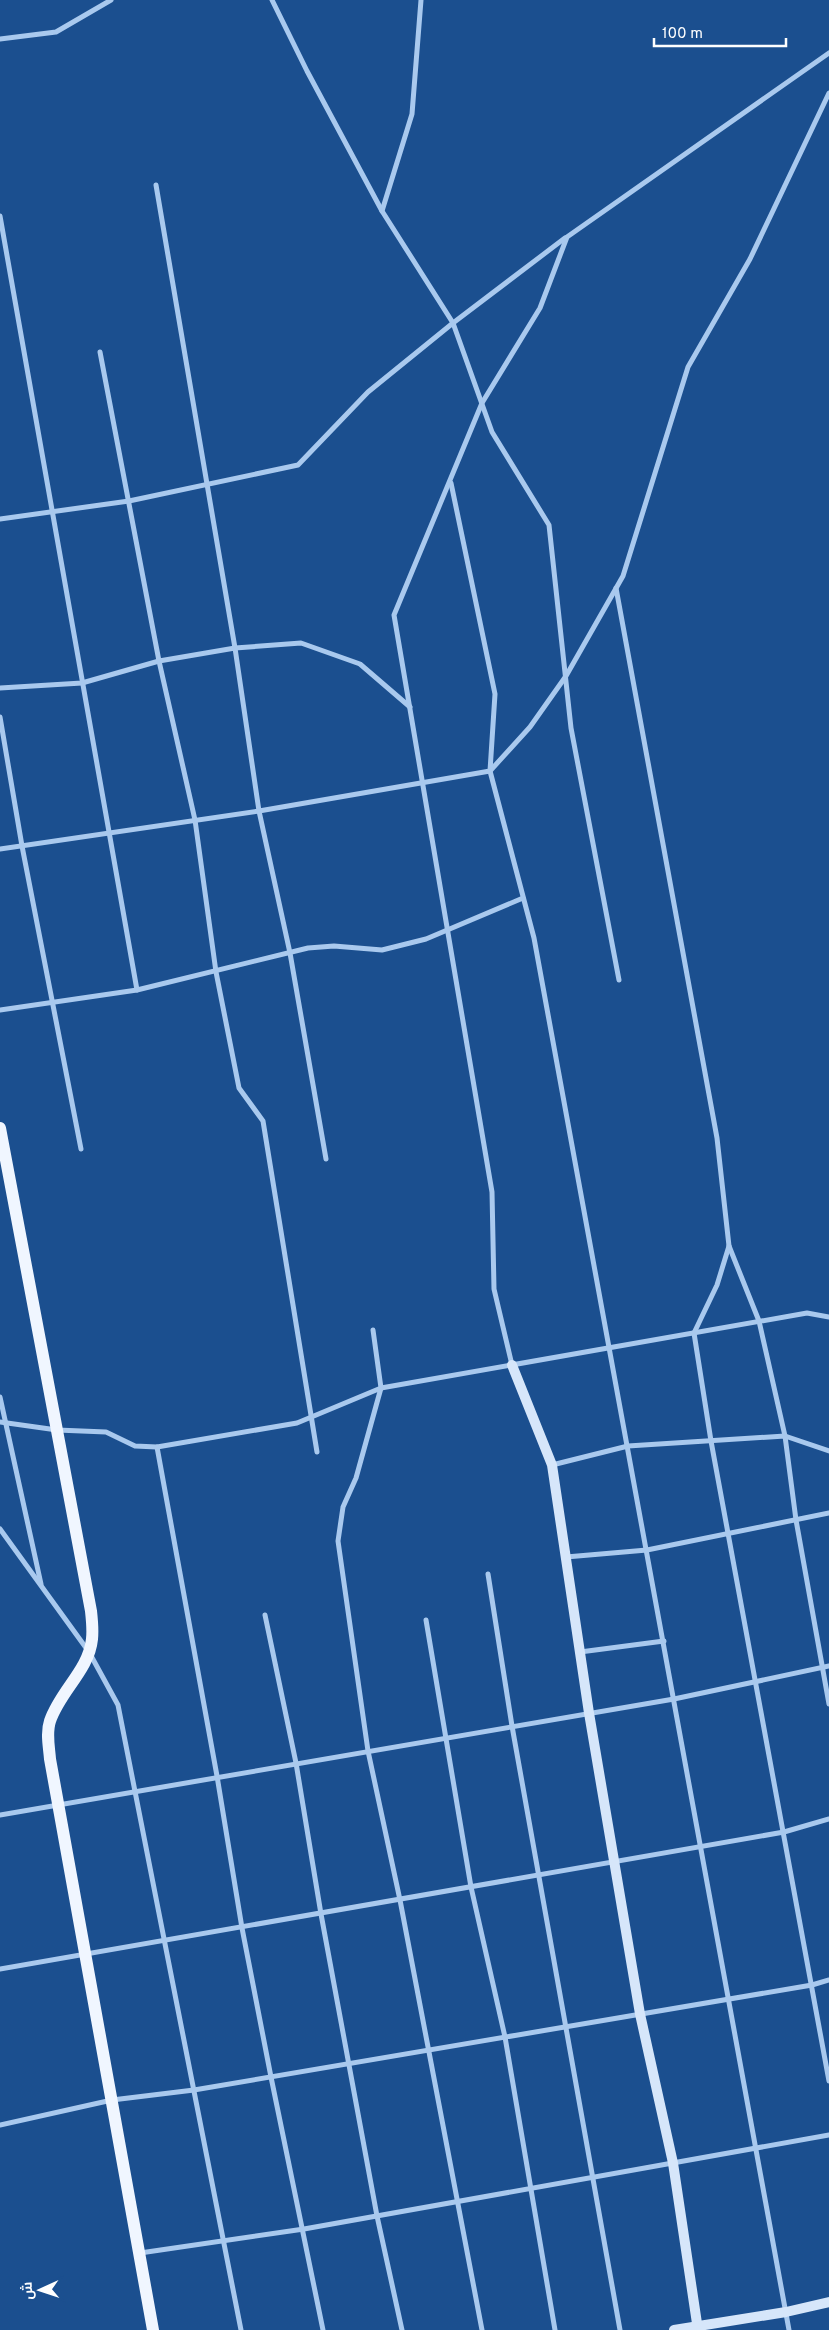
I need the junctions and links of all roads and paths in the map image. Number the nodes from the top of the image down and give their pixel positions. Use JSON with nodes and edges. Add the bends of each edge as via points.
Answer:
{"nodes":[{"id":1,"x":110,"y":0,"type":"edge"},
{"id":2,"x":272,"y":0,"type":"edge"},
{"id":3,"x":421,"y":0,"type":"edge"},
{"id":4,"x":0,"y":39,"type":"edge"},
{"id":5,"x":829,"y":54,"type":"edge"},
{"id":6,"x":829,"y":93,"type":"edge"},
{"id":7,"x":156,"y":186,"type":"dead end"},
{"id":8,"x":382,"y":211,"type":"junction"},
{"id":9,"x":0,"y":216,"type":"edge"},
{"id":10,"x":567,"y":237,"type":"junction"},
{"id":11,"x":454,"y":323,"type":"junction"},
{"id":12,"x":100,"y":352,"type":"dead end"},
{"id":13,"x":482,"y":403,"type":"junction"},
{"id":14,"x":450,"y":483,"type":"junction"},
{"id":15,"x":207,"y":484,"type":"junction"},
{"id":16,"x":129,"y":501,"type":"junction"},
{"id":17,"x":52,"y":512,"type":"junction"},
{"id":18,"x":0,"y":519,"type":"edge"},
{"id":19,"x":616,"y":588,"type":"junction"},
{"id":20,"x":235,"y":648,"type":"junction"},
{"id":21,"x":160,"y":661,"type":"junction"},
{"id":22,"x":566,"y":676,"type":"junction"},
{"id":23,"x":82,"y":683,"type":"junction"},
{"id":24,"x":0,"y":688,"type":"edge"},
{"id":25,"x":410,"y":707,"type":"junction"},
{"id":26,"x":0,"y":718,"type":"edge"},
{"id":27,"x":490,"y":770,"type":"junction"},
{"id":28,"x":422,"y":782,"type":"junction"},
{"id":29,"x":259,"y":811,"type":"junction"},
{"id":30,"x":195,"y":820,"type":"junction"},
{"id":31,"x":108,"y":834,"type":"junction"},
{"id":32,"x":22,"y":846,"type":"junction"},
{"id":33,"x":0,"y":849,"type":"edge"},
{"id":34,"x":523,"y":898,"type":"junction"},
{"id":35,"x":447,"y":930,"type":"junction"},
{"id":36,"x":290,"y":953,"type":"junction"},
{"id":37,"x":216,"y":972,"type":"junction"},
{"id":38,"x":619,"y":980,"type":"dead end"},
{"id":39,"x":137,"y":990,"type":"junction"},
{"id":40,"x":52,"y":1002,"type":"junction"},
{"id":41,"x":0,"y":1010,"type":"edge"},
{"id":42,"x":0,"y":1128,"type":"edge"},
{"id":43,"x":81,"y":1149,"type":"dead end"},
{"id":44,"x":326,"y":1158,"type":"dead end"},
{"id":45,"x":729,"y":1246,"type":"junction"},
{"id":46,"x":829,"y":1317,"type":"edge"},
{"id":47,"x":759,"y":1321,"type":"junction"},
{"id":48,"x":373,"y":1330,"type":"dead end"},
{"id":49,"x":694,"y":1333,"type":"junction"},
{"id":50,"x":610,"y":1347,"type":"junction"},
{"id":51,"x":512,"y":1365,"type":"junction"},
{"id":52,"x":381,"y":1388,"type":"junction"},
{"id":53,"x":0,"y":1397,"type":"edge"},
{"id":54,"x":312,"y":1417,"type":"junction"},
{"id":55,"x":0,"y":1422,"type":"edge"},
{"id":56,"x":7,"y":1423,"type":"junction"},
{"id":57,"x":57,"y":1430,"type":"junction"},
{"id":58,"x":785,"y":1436,"type":"junction"},
{"id":59,"x":711,"y":1441,"type":"junction"},
{"id":60,"x":628,"y":1446,"type":"junction"},
{"id":61,"x":157,"y":1447,"type":"junction"},
{"id":62,"x":829,"y":1451,"type":"edge"},
{"id":63,"x":317,"y":1452,"type":"dead end"},
{"id":64,"x":552,"y":1465,"type":"junction"},
{"id":65,"x":829,"y":1513,"type":"edge"},
{"id":66,"x":796,"y":1520,"type":"junction"},
{"id":67,"x":0,"y":1530,"type":"edge"},
{"id":68,"x":728,"y":1533,"type":"junction"},
{"id":69,"x":647,"y":1550,"type":"junction"},
{"id":70,"x":566,"y":1557,"type":"junction"},
{"id":71,"x":488,"y":1574,"type":"dead end"},
{"id":72,"x":41,"y":1586,"type":"junction"},
{"id":73,"x":264,"y":1615,"type":"dead end"},
{"id":74,"x":426,"y":1620,"type":"dead end"},
{"id":75,"x":664,"y":1641,"type":"junction"},
{"id":76,"x":89,"y":1652,"type":"junction"},
{"id":77,"x":580,"y":1652,"type":"junction"},
{"id":78,"x":829,"y":1666,"type":"edge"},
{"id":79,"x":822,"y":1669,"type":"junction"},
{"id":80,"x":756,"y":1682,"type":"junction"},
{"id":81,"x":674,"y":1699,"type":"junction"},
{"id":82,"x":829,"y":1704,"type":"edge"},
{"id":83,"x":589,"y":1713,"type":"junction"},
{"id":84,"x":512,"y":1726,"type":"junction"},
{"id":85,"x":446,"y":1738,"type":"junction"},
{"id":86,"x":368,"y":1751,"type":"junction"},
{"id":87,"x":296,"y":1763,"type":"junction"},
{"id":88,"x":217,"y":1776,"type":"junction"},
{"id":89,"x":135,"y":1790,"type":"junction"},
{"id":90,"x":58,"y":1803,"type":"junction"},
{"id":91,"x":0,"y":1815,"type":"edge"},
{"id":92,"x":829,"y":1819,"type":"edge"},
{"id":93,"x":784,"y":1832,"type":"junction"},
{"id":94,"x":701,"y":1847,"type":"junction"},
{"id":95,"x":614,"y":1862,"type":"junction"},
{"id":96,"x":539,"y":1875,"type":"junction"},
{"id":97,"x":471,"y":1887,"type":"junction"},
{"id":98,"x":400,"y":1900,"type":"junction"},
{"id":99,"x":321,"y":1914,"type":"junction"},
{"id":100,"x":242,"y":1928,"type":"junction"},
{"id":101,"x":165,"y":1941,"type":"junction"},
{"id":102,"x":85,"y":1953,"type":"junction"},
{"id":103,"x":0,"y":1969,"type":"edge"},
{"id":104,"x":829,"y":1980,"type":"edge"},
{"id":105,"x":812,"y":1985,"type":"junction"},
{"id":106,"x":729,"y":1999,"type":"junction"},
{"id":107,"x":640,"y":2014,"type":"junction"},
{"id":108,"x":566,"y":2027,"type":"junction"},
{"id":109,"x":505,"y":2037,"type":"junction"},
{"id":110,"x":428,"y":2050,"type":"junction"},
{"id":111,"x":349,"y":2063,"type":"junction"},
{"id":112,"x":271,"y":2077,"type":"junction"},
{"id":113,"x":829,"y":2081,"type":"edge"},
{"id":114,"x":194,"y":2090,"type":"junction"},
{"id":115,"x":112,"y":2100,"type":"junction"},
{"id":116,"x":0,"y":2125,"type":"edge"},
{"id":117,"x":829,"y":2135,"type":"edge"},
{"id":118,"x":756,"y":2148,"type":"junction"},
{"id":119,"x":673,"y":2163,"type":"junction"},
{"id":120,"x":593,"y":2177,"type":"junction"},
{"id":121,"x":530,"y":2189,"type":"junction"},
{"id":122,"x":459,"y":2202,"type":"junction"},
{"id":123,"x":377,"y":2216,"type":"junction"},
{"id":124,"x":304,"y":2230,"type":"junction"},
{"id":125,"x":223,"y":2240,"type":"junction"},
{"id":126,"x":139,"y":2253,"type":"junction"},
{"id":127,"x":829,"y":2302,"type":"edge"},
{"id":128,"x":786,"y":2312,"type":"junction"},
{"id":129,"x":697,"y":2328,"type":"edge"},
{"id":130,"x":153,"y":2330,"type":"edge"},
{"id":131,"x":241,"y":2330,"type":"edge"},
{"id":132,"x":324,"y":2330,"type":"edge"},
{"id":133,"x":402,"y":2330,"type":"edge"},
{"id":134,"x":482,"y":2330,"type":"edge"},
{"id":135,"x":555,"y":2330,"type":"edge"},
{"id":136,"x":620,"y":2330,"type":"edge"},
{"id":137,"x":674,"y":2330,"type":"edge"},
{"id":138,"x":789,"y":2330,"type":"edge"}],
"edges":[{"from":1,"to":4,"type":"street","via":[[56,32]]},
{"from":2,"to":8,"type":"street"},
{"from":3,"to":8,"type":"street","via":[[412,114]]},
{"from":5,"to":10,"type":"street"},
{"from":6,"to":19,"type":"street","via":[[750,259],[688,367],[623,576]]},
{"from":7,"to":15,"type":"street"},
{"from":8,"to":11,"type":"street"},
{"from":9,"to":17,"type":"street"},
{"from":10,"to":11,"type":"street"},
{"from":10,"to":13,"type":"street","via":[[540,308]]},
{"from":11,"to":13,"type":"street"},
{"from":11,"to":15,"type":"street","via":[[368,392],[298,465]]},
{"from":12,"to":16,"type":"street"},
{"from":13,"to":14,"type":"street"},
{"from":13,"to":22,"type":"street","via":[[492,432],[549,525]]},
{"from":14,"to":25,"type":"street","via":[[394,615]]},
{"from":14,"to":27,"type":"street","via":[[495,694]]},
{"from":15,"to":16,"type":"street"},
{"from":15,"to":20,"type":"street"},
{"from":16,"to":17,"type":"street"},
{"from":16,"to":21,"type":"street"},
{"from":17,"to":18,"type":"street"},
{"from":17,"to":23,"type":"street"},
{"from":19,"to":22,"type":"street"},
{"from":19,"to":45,"type":"street","via":[[717,1138]]},
{"from":20,"to":21,"type":"street"},
{"from":20,"to":25,"type":"street","via":[[301,644],[360,664]]},
{"from":20,"to":29,"type":"street"},
{"from":21,"to":23,"type":"street"},
{"from":21,"to":30,"type":"street"},
{"from":22,"to":27,"type":"street","via":[[530,728]]},
{"from":22,"to":38,"type":"street","via":[[571,728]]},
{"from":23,"to":24,"type":"street"},
{"from":23,"to":31,"type":"street"},
{"from":25,"to":28,"type":"street"},
{"from":26,"to":32,"type":"street"},
{"from":27,"to":28,"type":"street"},
{"from":27,"to":34,"type":"street"},
{"from":28,"to":29,"type":"street"},
{"from":28,"to":35,"type":"street"},
{"from":29,"to":30,"type":"street"},
{"from":29,"to":36,"type":"street"},
{"from":30,"to":31,"type":"street"},
{"from":30,"to":37,"type":"street"},
{"from":31,"to":32,"type":"street"},
{"from":31,"to":39,"type":"street"},
{"from":32,"to":33,"type":"street"},
{"from":32,"to":40,"type":"street"},
{"from":34,"to":35,"type":"street"},
{"from":34,"to":50,"type":"street","via":[[534,938]]},
{"from":35,"to":36,"type":"street","via":[[382,950],[334,946]]},
{"from":35,"to":51,"type":"street","via":[[492,1192],[494,1289]]},
{"from":36,"to":37,"type":"street"},
{"from":36,"to":44,"type":"street"},
{"from":37,"to":39,"type":"street"},
{"from":37,"to":54,"type":"street","via":[[239,1088],[263,1121]]},
{"from":39,"to":40,"type":"street"},
{"from":40,"to":41,"type":"street"},
{"from":40,"to":43,"type":"street"},
{"from":42,"to":57,"type":"main road"},
{"from":45,"to":47,"type":"street"},
{"from":45,"to":49,"type":"street","via":[[717,1285]]},
{"from":46,"to":47,"type":"street","via":[[807,1313]]},
{"from":47,"to":49,"type":"street"},
{"from":47,"to":58,"type":"street"},
{"from":48,"to":52,"type":"street"},
{"from":49,"to":50,"type":"street"},
{"from":49,"to":59,"type":"street"},
{"from":50,"to":51,"type":"street"},
{"from":50,"to":60,"type":"street"},
{"from":51,"to":52,"type":"street"},
{"from":51,"to":64,"type":"street"},
{"from":52,"to":54,"type":"street"},
{"from":52,"to":86,"type":"street","via":[[356,1478],[343,1507],[338,1541]]},
{"from":53,"to":56,"type":"street"},
{"from":54,"to":61,"type":"street","via":[[297,1423]]},
{"from":54,"to":63,"type":"street"},
{"from":55,"to":56,"type":"street"},
{"from":56,"to":57,"type":"street"},
{"from":56,"to":72,"type":"street"},
{"from":57,"to":61,"type":"street","via":[[106,1432],[135,1446]]},
{"from":57,"to":76,"type":"main road","via":[[91,1612],[93,1638]]},
{"from":58,"to":59,"type":"street"},
{"from":58,"to":62,"type":"street"},
{"from":58,"to":66,"type":"street"},
{"from":59,"to":60,"type":"street"},
{"from":59,"to":68,"type":"street"},
{"from":60,"to":64,"type":"street"},
{"from":60,"to":69,"type":"street"},
{"from":61,"to":88,"type":"street"},
{"from":64,"to":70,"type":"street"},
{"from":65,"to":66,"type":"street"},
{"from":66,"to":68,"type":"street"},
{"from":66,"to":79,"type":"street"},
{"from":67,"to":72,"type":"street"},
{"from":68,"to":69,"type":"street"},
{"from":68,"to":80,"type":"street"},
{"from":69,"to":70,"type":"street"},
{"from":69,"to":75,"type":"street"},
{"from":70,"to":77,"type":"street"},
{"from":71,"to":84,"type":"street"},
{"from":72,"to":76,"type":"street"},
{"from":73,"to":87,"type":"street"},
{"from":74,"to":85,"type":"street"},
{"from":75,"to":77,"type":"street"},
{"from":75,"to":81,"type":"street"},
{"from":76,"to":89,"type":"street","via":[[118,1705]]},
{"from":76,"to":90,"type":"main road","via":[[50,1722],[48,1736]]},
{"from":77,"to":83,"type":"street"},
{"from":78,"to":79,"type":"street"},
{"from":79,"to":80,"type":"street"},
{"from":79,"to":82,"type":"street"},
{"from":80,"to":81,"type":"street"},
{"from":80,"to":93,"type":"street"},
{"from":81,"to":83,"type":"street"},
{"from":81,"to":94,"type":"street"},
{"from":83,"to":84,"type":"street"},
{"from":83,"to":95,"type":"street"},
{"from":84,"to":85,"type":"street"},
{"from":84,"to":96,"type":"street"},
{"from":85,"to":86,"type":"street"},
{"from":85,"to":97,"type":"street"},
{"from":86,"to":87,"type":"street"},
{"from":86,"to":98,"type":"street"},
{"from":87,"to":88,"type":"street"},
{"from":87,"to":99,"type":"street"},
{"from":88,"to":89,"type":"street"},
{"from":88,"to":100,"type":"street"},
{"from":89,"to":90,"type":"street"},
{"from":89,"to":101,"type":"street"},
{"from":90,"to":91,"type":"street"},
{"from":90,"to":102,"type":"main road"},
{"from":92,"to":93,"type":"street"},
{"from":93,"to":94,"type":"street"},
{"from":93,"to":105,"type":"street"},
{"from":94,"to":95,"type":"street"},
{"from":94,"to":106,"type":"street"},
{"from":95,"to":96,"type":"street"},
{"from":95,"to":107,"type":"street"},
{"from":96,"to":97,"type":"street"},
{"from":96,"to":108,"type":"street"},
{"from":97,"to":98,"type":"street"},
{"from":97,"to":109,"type":"street"},
{"from":98,"to":99,"type":"street"},
{"from":98,"to":110,"type":"street"},
{"from":99,"to":100,"type":"street"},
{"from":99,"to":111,"type":"street"},
{"from":100,"to":101,"type":"street"},
{"from":100,"to":112,"type":"street"},
{"from":101,"to":102,"type":"street"},
{"from":101,"to":114,"type":"street"},
{"from":102,"to":103,"type":"street"},
{"from":102,"to":115,"type":"main road"},
{"from":104,"to":105,"type":"street"},
{"from":105,"to":106,"type":"street"},
{"from":105,"to":113,"type":"street"},
{"from":106,"to":107,"type":"street"},
{"from":106,"to":118,"type":"street"},
{"from":107,"to":108,"type":"street"},
{"from":107,"to":119,"type":"street"},
{"from":108,"to":109,"type":"street"},
{"from":108,"to":120,"type":"street"},
{"from":109,"to":110,"type":"street"},
{"from":109,"to":121,"type":"street"},
{"from":110,"to":111,"type":"street"},
{"from":110,"to":122,"type":"street"},
{"from":111,"to":112,"type":"street"},
{"from":111,"to":123,"type":"street"},
{"from":112,"to":114,"type":"street"},
{"from":112,"to":124,"type":"street"},
{"from":114,"to":115,"type":"street"},
{"from":114,"to":125,"type":"street"},
{"from":115,"to":116,"type":"street"},
{"from":115,"to":126,"type":"main road"},
{"from":117,"to":118,"type":"street"},
{"from":118,"to":119,"type":"street"},
{"from":118,"to":128,"type":"street"},
{"from":119,"to":120,"type":"street"},
{"from":119,"to":129,"type":"street"},
{"from":120,"to":121,"type":"street"},
{"from":120,"to":136,"type":"street"},
{"from":121,"to":122,"type":"street"},
{"from":121,"to":135,"type":"street"},
{"from":122,"to":123,"type":"street"},
{"from":122,"to":134,"type":"street"},
{"from":123,"to":124,"type":"street"},
{"from":123,"to":133,"type":"street"},
{"from":124,"to":125,"type":"street"},
{"from":124,"to":132,"type":"street"},
{"from":125,"to":126,"type":"street"},
{"from":125,"to":131,"type":"street"},
{"from":126,"to":130,"type":"main road"},
{"from":127,"to":128,"type":"street"},
{"from":128,"to":129,"type":"street"},
{"from":128,"to":138,"type":"street"},
{"from":129,"to":137,"type":"street"}]}
